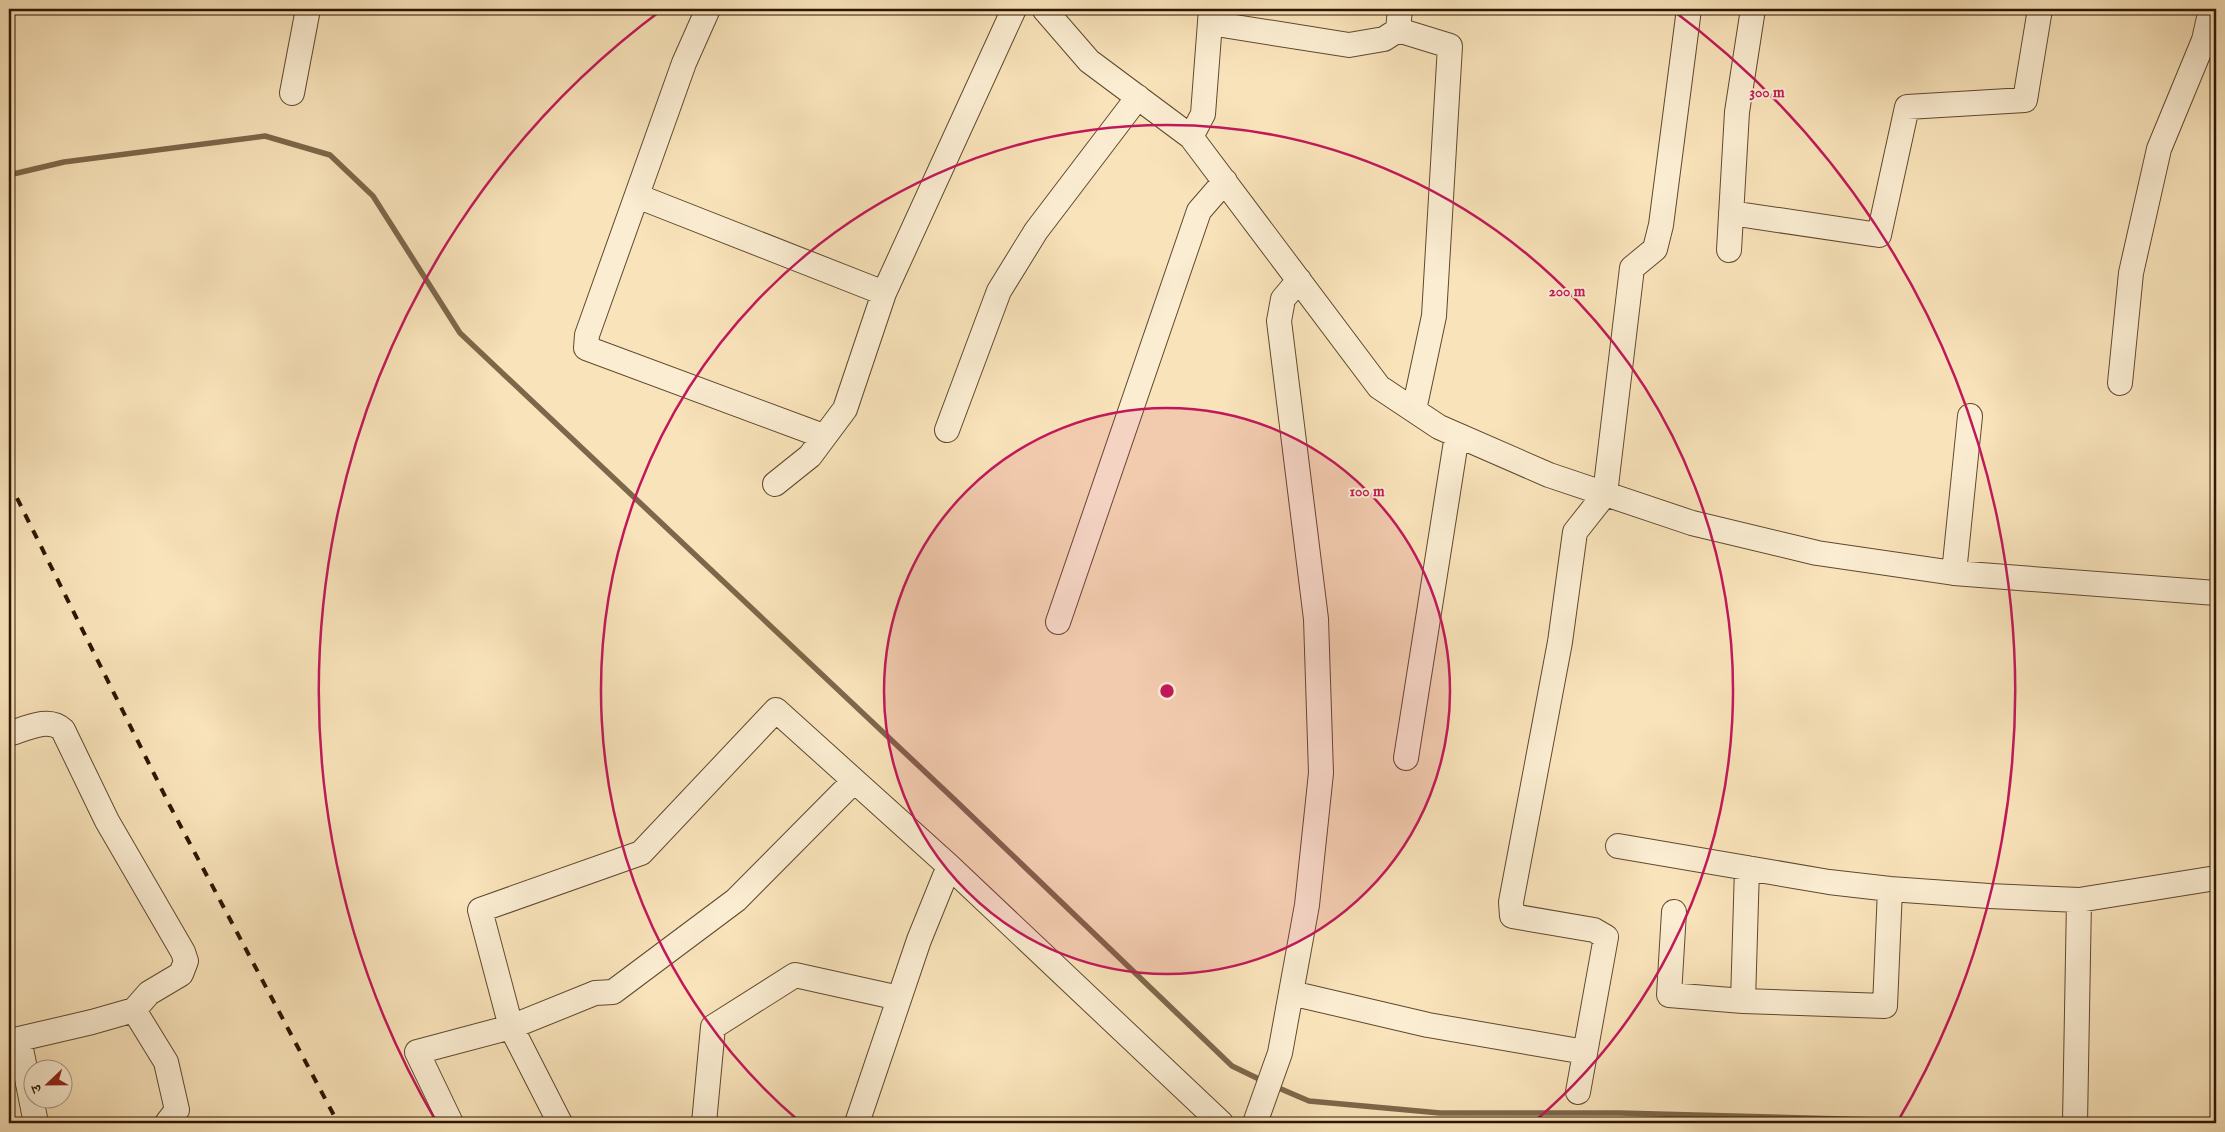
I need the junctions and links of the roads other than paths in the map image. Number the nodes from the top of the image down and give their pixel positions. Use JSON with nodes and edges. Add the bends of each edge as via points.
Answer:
{"nodes":[{"id":1,"x":308,"y":9,"type":"edge"},
{"id":2,"x":708,"y":9,"type":"edge"},
{"id":3,"x":1014,"y":9,"type":"edge"},
{"id":4,"x":1044,"y":9,"type":"edge"},
{"id":5,"x":1689,"y":9,"type":"edge"},
{"id":6,"x":1753,"y":9,"type":"edge"},
{"id":7,"x":2040,"y":9,"type":"edge"},
{"id":8,"x":2211,"y":9,"type":"edge"},
{"id":9,"x":1210,"y":16,"type":"edge"},
{"id":10,"x":1399,"y":19,"type":"edge"},
{"id":11,"x":292,"y":93,"type":"dead end"},
{"id":12,"x":1138,"y":97,"type":"junction"},
{"id":13,"x":1191,"y":137,"type":"junction"},
{"id":14,"x":1225,"y":181,"type":"junction"},
{"id":15,"x":637,"y":196,"type":"junction"},
{"id":16,"x":1731,"y":213,"type":"junction"},
{"id":17,"x":1729,"y":250,"type":"dead end"},
{"id":18,"x":1299,"y":280,"type":"junction"},
{"id":19,"x":884,"y":293,"type":"junction"},
{"id":20,"x":2120,"y":383,"type":"dead end"},
{"id":21,"x":1414,"y":410,"type":"junction"},
{"id":22,"x":1970,"y":416,"type":"dead end"},
{"id":23,"x":947,"y":430,"type":"dead end"},
{"id":24,"x":1457,"y":435,"type":"junction"},
{"id":25,"x":823,"y":436,"type":"junction"},
{"id":26,"x":775,"y":484,"type":"dead end"},
{"id":27,"x":1605,"y":494,"type":"junction"},
{"id":28,"x":1954,"y":573,"type":"junction"},
{"id":29,"x":2216,"y":593,"type":"edge"},
{"id":30,"x":1058,"y":622,"type":"dead end"},
{"id":31,"x":9,"y":734,"type":"edge"},
{"id":32,"x":1406,"y":758,"type":"dead end"},
{"id":33,"x":854,"y":781,"type":"junction"},
{"id":34,"x":1618,"y":846,"type":"dead end"},
{"id":35,"x":948,"y":866,"type":"junction"},
{"id":36,"x":1747,"y":868,"type":"junction"},
{"id":37,"x":2216,"y":878,"type":"edge"},
{"id":38,"x":1890,"y":890,"type":"junction"},
{"id":39,"x":2079,"y":900,"type":"junction"},
{"id":40,"x":1674,"y":912,"type":"dead end"},
{"id":41,"x":1291,"y":993,"type":"junction"},
{"id":42,"x":899,"y":998,"type":"junction"},
{"id":43,"x":1744,"y":1001,"type":"junction"},
{"id":44,"x":134,"y":1010,"type":"junction"},
{"id":45,"x":511,"y":1027,"type":"junction"},
{"id":46,"x":1585,"y":1052,"type":"junction"},
{"id":47,"x":1578,"y":1092,"type":"dead end"},
{"id":48,"x":1256,"y":1119,"type":"edge"},
{"id":49,"x":36,"y":1123,"type":"edge"},
{"id":50,"x":167,"y":1123,"type":"edge"},
{"id":51,"x":451,"y":1123,"type":"edge"},
{"id":52,"x":560,"y":1123,"type":"edge"},
{"id":53,"x":704,"y":1123,"type":"edge"},
{"id":54,"x":858,"y":1123,"type":"edge"},
{"id":55,"x":1221,"y":1123,"type":"edge"},
{"id":56,"x":2074,"y":1123,"type":"edge"}],
"edges":[{"from":1,"to":11,"type":"street"},
{"from":2,"to":15,"type":"street","via":[[684,63]]},
{"from":3,"to":19,"type":"street"},
{"from":4,"to":12,"type":"street","via":[[1089,61]]},
{"from":5,"to":27,"type":"street","via":[[1661,225],[1655,249],[1632,268]]},
{"from":6,"to":16,"type":"street","via":[[1737,112]]},
{"from":7,"to":16,"type":"street","via":[[2025,100],[1908,107],[1879,235]]},
{"from":8,"to":20,"type":"street","via":[[2204,40],[2159,149],[2132,273]]},
{"from":9,"to":10,"type":"street","via":[[1349,45],[1384,39]]},
{"from":9,"to":13,"type":"street","via":[[1203,114]]},
{"from":10,"to":21,"type":"street","via":[[1450,46],[1434,316]]},
{"from":12,"to":13,"type":"street"},
{"from":12,"to":23,"type":"street","via":[[1036,231],[999,292]]},
{"from":13,"to":14,"type":"street"},
{"from":14,"to":18,"type":"street"},
{"from":14,"to":30,"type":"street","via":[[1200,211]]},
{"from":15,"to":19,"type":"street"},
{"from":15,"to":25,"type":"street","via":[[587,335],[586,348]]},
{"from":16,"to":17,"type":"street"},
{"from":18,"to":21,"type":"street","via":[[1379,387]]},
{"from":18,"to":41,"type":"street","via":[[1283,299],[1279,320],[1316,619],[1321,772],[1306,905]]},
{"from":19,"to":25,"type":"street","via":[[845,409]]},
{"from":21,"to":24,"type":"street"},
{"from":22,"to":28,"type":"street"},
{"from":24,"to":27,"type":"street","via":[[1549,475]]},
{"from":24,"to":32,"type":"street"},
{"from":25,"to":26,"type":"street","via":[[810,456]]},
{"from":27,"to":28,"type":"street","via":[[1692,523],[1818,553]]},
{"from":27,"to":46,"type":"street","via":[[1575,532],[1560,642],[1511,902],[1512,916],[1594,930],[1606,937]]},
{"from":28,"to":29,"type":"street"},
{"from":31,"to":44,"type":"street","via":[[50,723],[58,724],[63,730],[107,821],[183,952],[186,961],[182,974],[149,993]]},
{"from":33,"to":35,"type":"street"},
{"from":33,"to":45,"type":"street","via":[[736,900],[613,992],[595,993]]},
{"from":33,"to":45,"type":"street","via":[[776,710],[641,853],[480,910]]},
{"from":34,"to":36,"type":"street"},
{"from":35,"to":42,"type":"street"},
{"from":35,"to":55,"type":"street"},
{"from":36,"to":38,"type":"street"},
{"from":36,"to":43,"type":"street"},
{"from":37,"to":39,"type":"street"},
{"from":38,"to":39,"type":"street"},
{"from":38,"to":43,"type":"street","via":[[1885,1006]]},
{"from":39,"to":56,"type":"street"},
{"from":40,"to":43,"type":"street","via":[[1669,995]]},
{"from":41,"to":46,"type":"street","via":[[1428,1025]]},
{"from":41,"to":48,"type":"street","via":[[1280,1053]]},
{"from":42,"to":53,"type":"street","via":[[795,975],[786,980],[713,1027]]},
{"from":42,"to":54,"type":"street"},
{"from":44,"to":49,"type":"street","via":[[19,1039]]},
{"from":44,"to":50,"type":"street","via":[[166,1062],[177,1110]]},
{"from":45,"to":51,"type":"street","via":[[418,1052]]},
{"from":45,"to":52,"type":"street"},
{"from":46,"to":47,"type":"street"}]}
